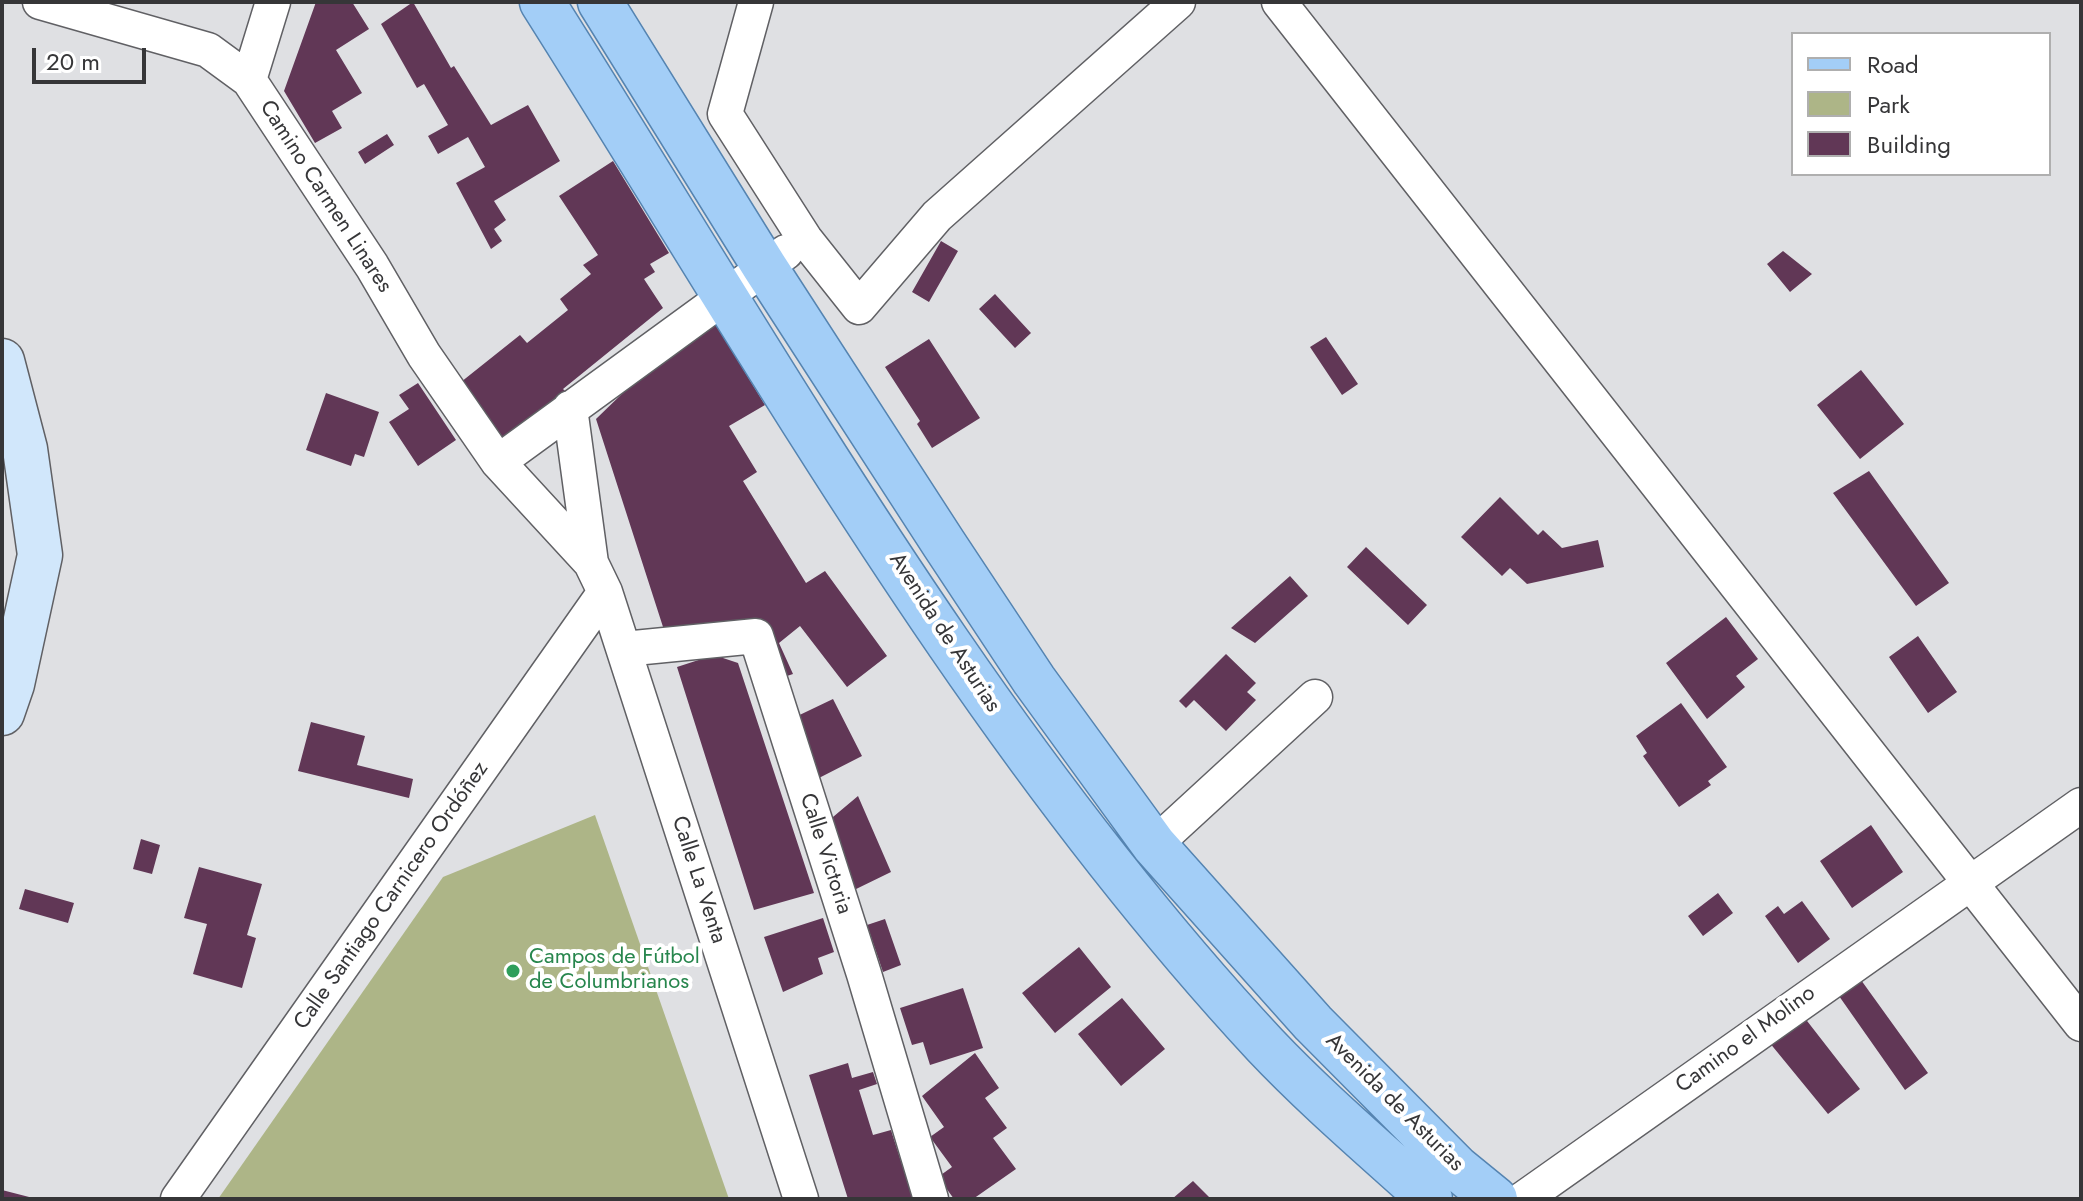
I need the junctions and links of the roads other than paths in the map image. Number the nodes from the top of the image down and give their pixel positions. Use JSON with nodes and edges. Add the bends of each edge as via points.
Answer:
{"nodes":[{"id":1,"x":40,"y":2,"type":"edge"},
{"id":2,"x":273,"y":2,"type":"edge"},
{"id":3,"x":542,"y":2,"type":"edge"},
{"id":4,"x":600,"y":2,"type":"edge"},
{"id":5,"x":756,"y":2,"type":"edge"},
{"id":6,"x":1178,"y":2,"type":"edge"},
{"id":7,"x":1279,"y":2,"type":"edge"},
{"id":8,"x":249,"y":80,"type":"junction"},
{"id":9,"x":805,"y":239,"type":"junction"},
{"id":10,"x":760,"y":260,"type":"junction"},
{"id":11,"x":725,"y":295,"type":"junction"},
{"id":12,"x":2,"y":361,"type":"edge"},
{"id":13,"x":570,"y":408,"type":"junction"},
{"id":14,"x":498,"y":462,"type":"junction"},
{"id":15,"x":598,"y":578,"type":"junction"},
{"id":16,"x":624,"y":649,"type":"junction"},
{"id":17,"x":1315,"y":697,"type":"dead end"},
{"id":18,"x":2,"y":713,"type":"edge"},
{"id":19,"x":2081,"y":805,"type":"edge"},
{"id":20,"x":1154,"y":845,"type":"junction"},
{"id":21,"x":1968,"y":882,"type":"junction"},
{"id":22,"x":2081,"y":1024,"type":"edge"},
{"id":23,"x":178,"y":1199,"type":"edge"},
{"id":24,"x":801,"y":1199,"type":"edge"},
{"id":25,"x":931,"y":1199,"type":"edge"},
{"id":26,"x":1430,"y":1199,"type":"edge"},
{"id":27,"x":1495,"y":1199,"type":"edge"},
{"id":28,"x":1523,"y":1199,"type":"edge"}],
"edges":[{"from":1,"to":8,"type":"street","name":"Camino Carmen Linares","via":[[208,50]]},
{"from":2,"to":8,"type":"street"},
{"from":3,"to":11,"type":"main road","name":"Avenida de Asturias"},
{"from":4,"to":10,"type":"main road","name":"Avenida de Asturias"},
{"from":5,"to":9,"type":"street","via":[[725,114]]},
{"from":6,"to":9,"type":"street","via":[[937,216],[859,307]]},
{"from":7,"to":21,"type":"street"},
{"from":8,"to":14,"type":"street","name":"Camino Carmen Linares"},
{"from":9,"to":10,"type":"street"},
{"from":10,"to":11,"type":"street"},
{"from":10,"to":20,"type":"main road","name":"Avenida de Asturias","via":[[1034,680]]},
{"from":11,"to":13,"type":"street"},
{"from":11,"to":26,"type":"main road","name":"Avenida de Asturias","via":[[983,695],[1114,869],[1268,1047]]},
{"from":12,"to":18,"type":"main road","via":[[25,449],[40,555]]},
{"from":13,"to":14,"type":"street"},
{"from":13,"to":15,"type":"street","name":"Calle La Venta"},
{"from":14,"to":15,"type":"street","name":"Calle La Venta"},
{"from":15,"to":16,"type":"street","name":"Calle La Venta"},
{"from":15,"to":23,"type":"street","name":"Calle Santiago Carnicero Ordóñez"},
{"from":16,"to":24,"type":"street","name":"Calle La Venta"},
{"from":16,"to":25,"type":"street","name":"Calle Victoria","via":[[756,636]]},
{"from":17,"to":20,"type":"street"},
{"from":19,"to":21,"type":"street","name":"Camino el Molino"},
{"from":20,"to":27,"type":"main road","name":"Avenida de Asturias","via":[[1313,1023],[1457,1168]]},
{"from":21,"to":22,"type":"street"},
{"from":21,"to":28,"type":"street","name":"Camino el Molino"}]}
